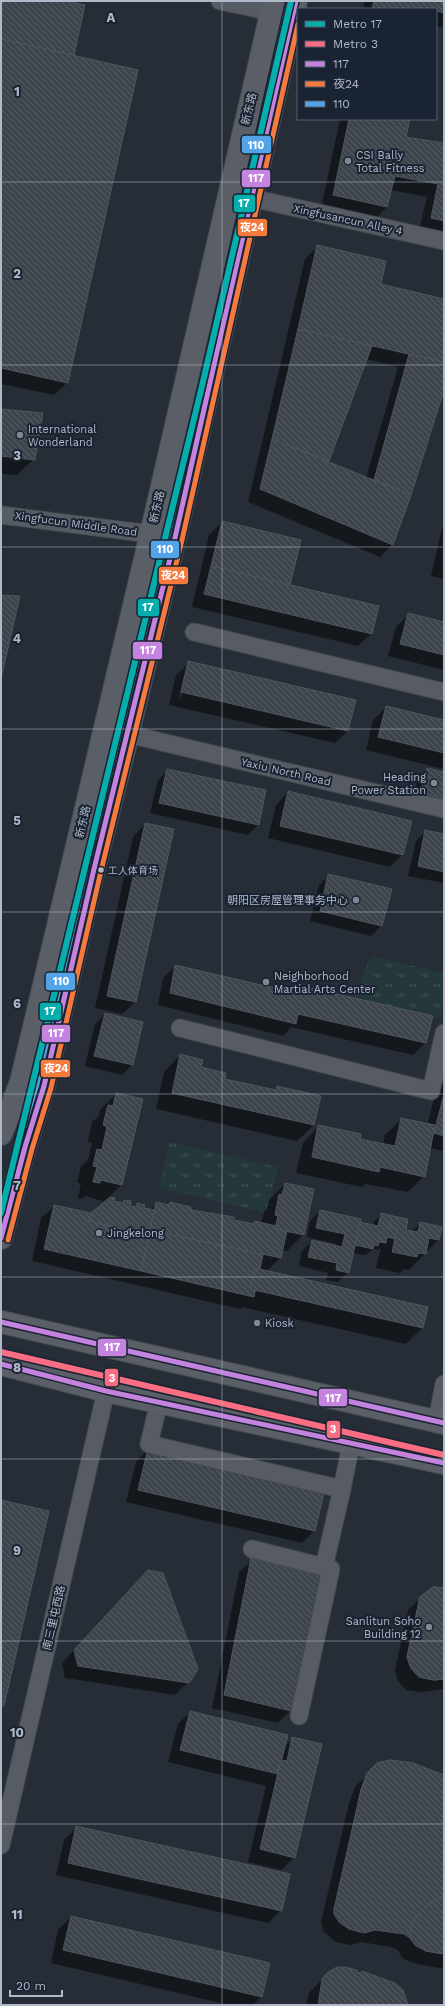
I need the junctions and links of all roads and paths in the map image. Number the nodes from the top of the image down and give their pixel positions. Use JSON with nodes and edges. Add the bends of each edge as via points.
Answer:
{"nodes":[{"id":1,"x":220,"y":1,"type":"edge"},
{"id":2,"x":296,"y":1,"type":"edge"},
{"id":3,"x":273,"y":7,"type":"edge"},
{"id":4,"x":252,"y":198,"type":"junction"},
{"id":5,"x":444,"y":241,"type":"edge"},
{"id":6,"x":1,"y":514,"type":"edge"},
{"id":7,"x":151,"y":534,"type":"junction"},
{"id":8,"x":194,"y":632,"type":"dead end"},
{"id":9,"x":444,"y":692,"type":"edge"},
{"id":10,"x":128,"y":734,"type":"junction"},
{"id":11,"x":444,"y":809,"type":"edge"},
{"id":12,"x":180,"y":1028,"type":"dead end"},
{"id":13,"x":444,"y":1033,"type":"edge"},
{"id":14,"x":21,"y":1082,"type":"junction"},
{"id":15,"x":1,"y":1098,"type":"edge"},
{"id":16,"x":1,"y":1134,"type":"edge"},
{"id":17,"x":1,"y":1238,"type":"edge"},
{"id":18,"x":1,"y":1322,"type":"edge"},
{"id":19,"x":1,"y":1364,"type":"edge"},
{"id":20,"x":444,"y":1384,"type":"edge"},
{"id":21,"x":106,"y":1391,"type":"junction"},
{"id":22,"x":159,"y":1402,"type":"junction"},
{"id":23,"x":440,"y":1422,"type":"edge"},
{"id":24,"x":351,"y":1444,"type":"junction"},
{"id":25,"x":444,"y":1464,"type":"edge"},
{"id":26,"x":342,"y":1489,"type":"junction"},
{"id":27,"x":252,"y":1549,"type":"dead end"},
{"id":28,"x":324,"y":1567,"type":"junction"},
{"id":29,"x":299,"y":1716,"type":"dead end"},
{"id":30,"x":1,"y":1845,"type":"edge"}],
"edges":[{"from":1,"to":3,"type":"street"},
{"from":2,"to":4,"type":"main road","name":"新东路"},
{"from":3,"to":7,"type":"main road","name":"新东路"},
{"from":4,"to":5,"type":"street","name":"Xingfusancun Alley 4"},
{"from":4,"to":10,"type":"main road","name":"新东路"},
{"from":6,"to":7,"type":"street","name":"Xingfucun Middle Road"},
{"from":7,"to":14,"type":"main road","name":"新东路"},
{"from":8,"to":9,"type":"street"},
{"from":10,"to":11,"type":"street","name":"Yaxiu North Road"},
{"from":10,"to":17,"type":"main road","name":"新东路","via":[[92,876],[44,1086]]},
{"from":12,"to":13,"type":"street","via":[[431,1091]]},
{"from":14,"to":15,"type":"main road"},
{"from":14,"to":16,"type":"main road","name":"新东路"},
{"from":18,"to":23,"type":"main road"},
{"from":19,"to":21,"type":"main road"},
{"from":20,"to":23,"type":"street"},
{"from":21,"to":22,"type":"main road"},
{"from":21,"to":30,"type":"street","name":"南三里屯西路"},
{"from":22,"to":24,"type":"main road"},
{"from":22,"to":26,"type":"street","via":[[149,1444]]},
{"from":24,"to":25,"type":"main road"},
{"from":24,"to":26,"type":"street"},
{"from":26,"to":28,"type":"street"},
{"from":27,"to":28,"type":"street"},
{"from":28,"to":29,"type":"street","via":[[331,1569]]}]}
